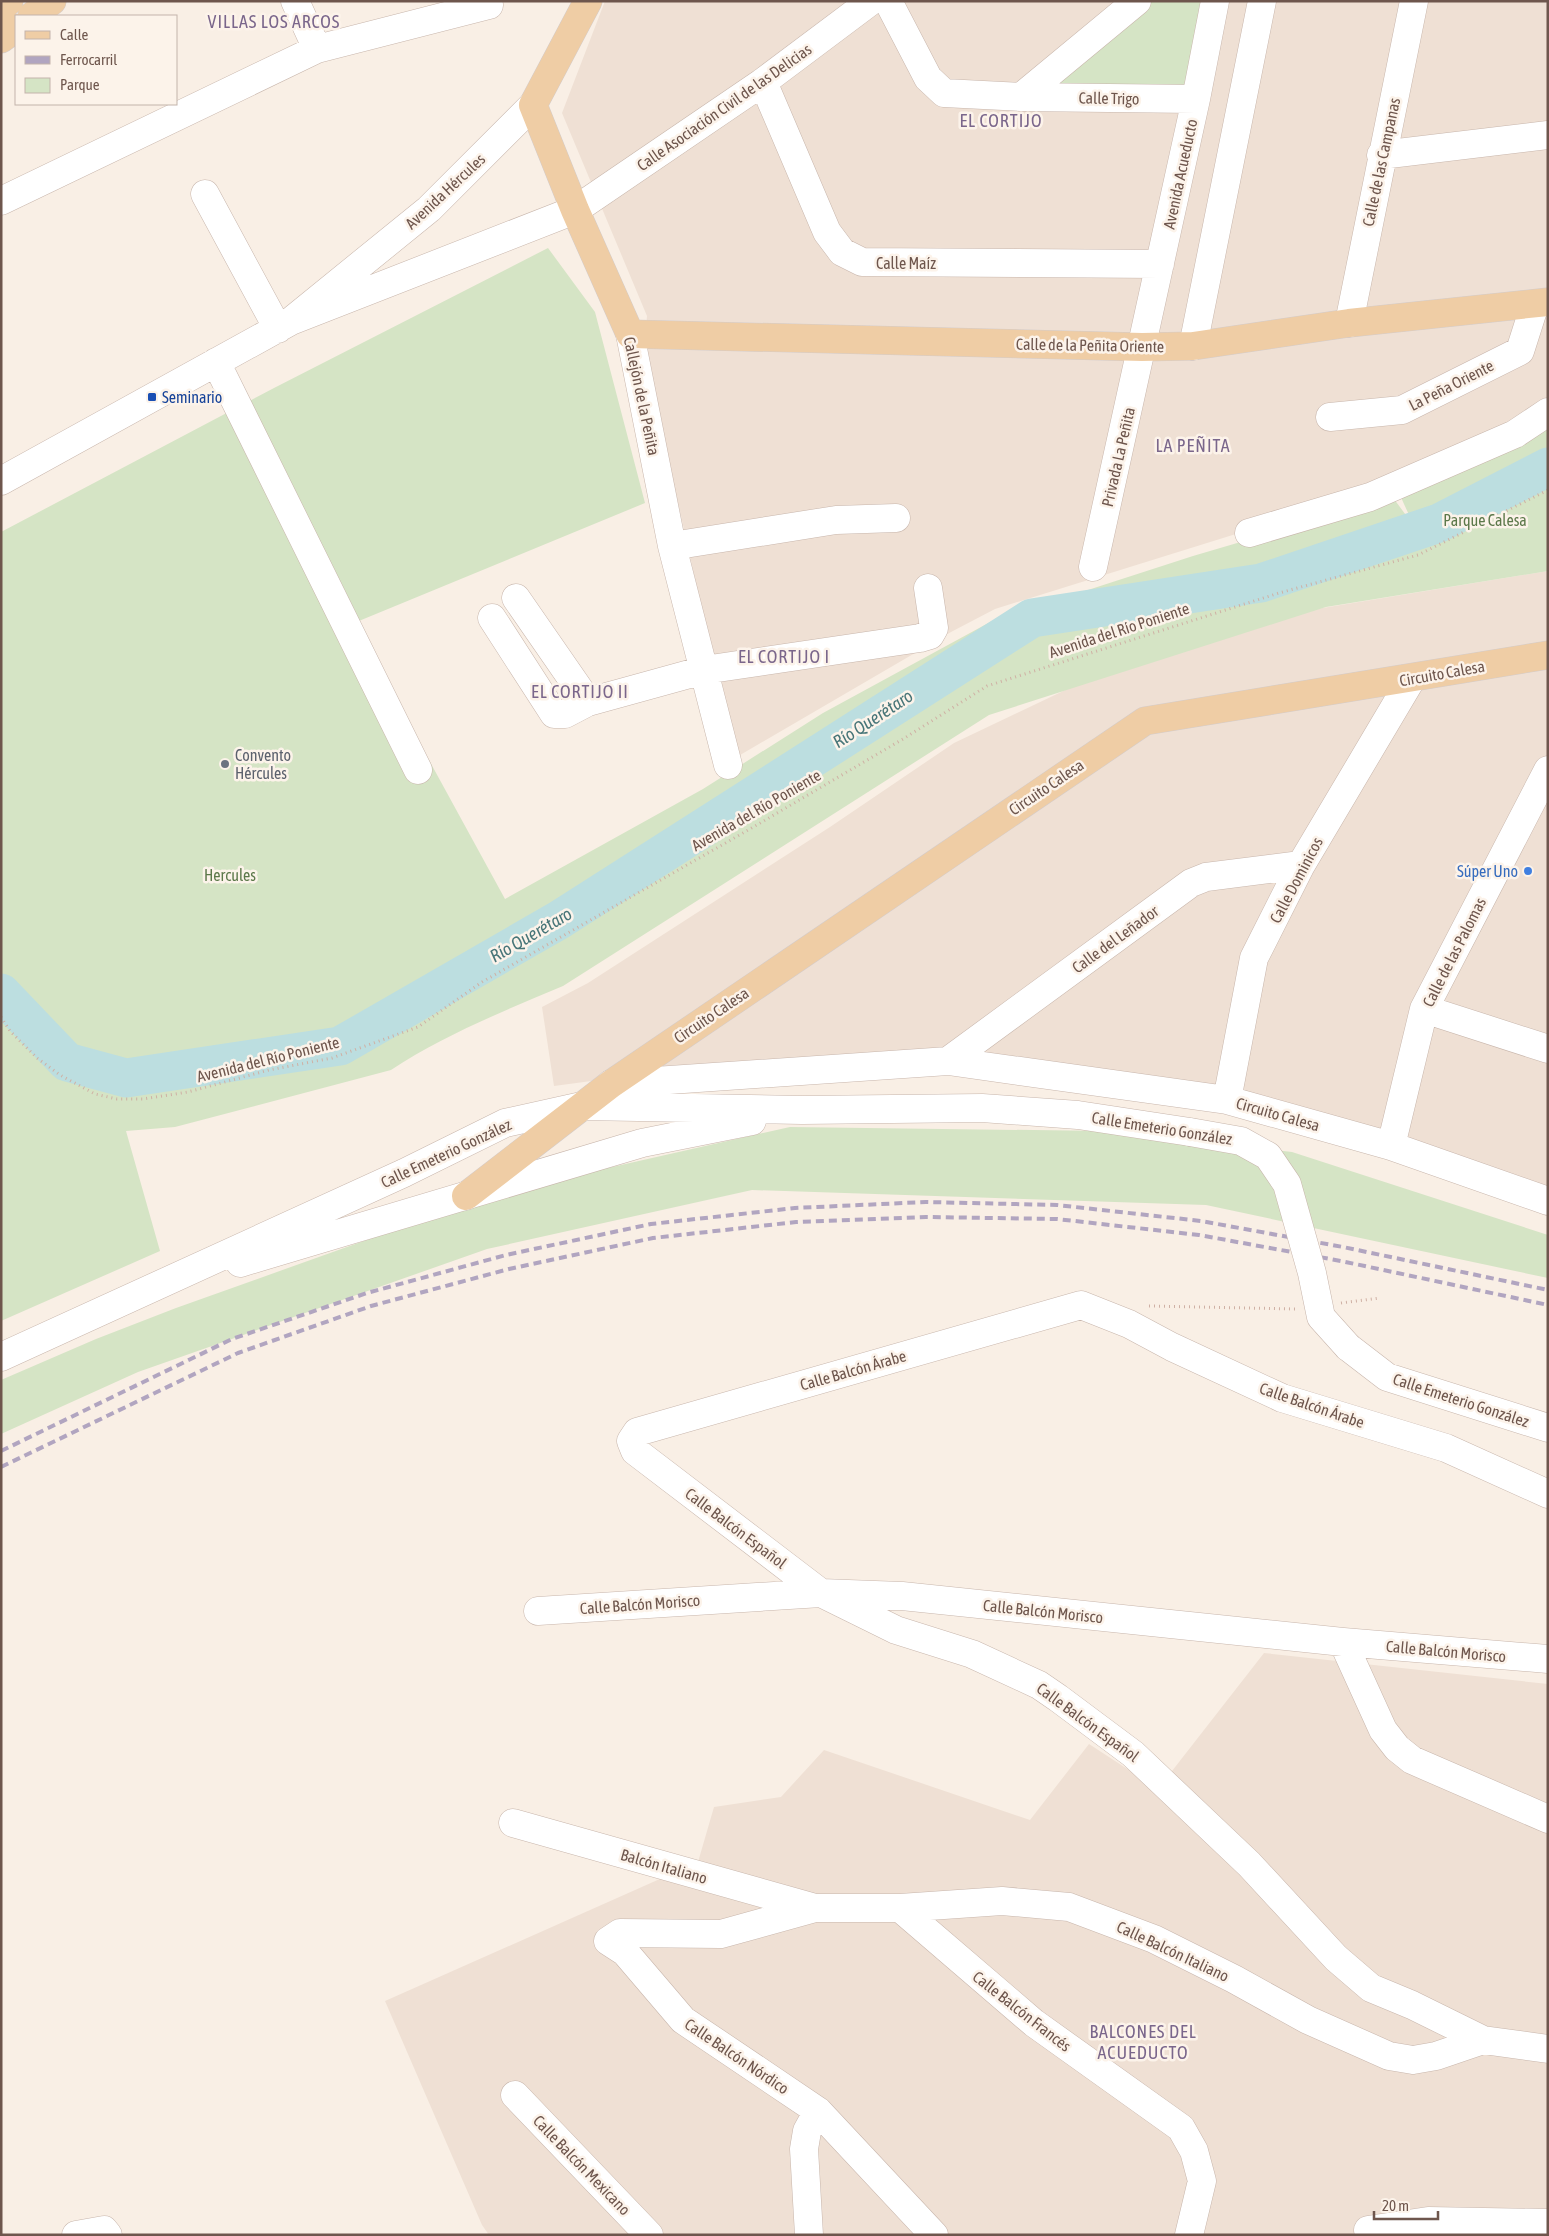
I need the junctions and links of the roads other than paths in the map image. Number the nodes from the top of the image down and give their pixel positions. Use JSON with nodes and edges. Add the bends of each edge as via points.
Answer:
{"nodes":[{"id":1,"x":9,"y":1,"type":"edge"},
{"id":2,"x":52,"y":1,"type":"edge"},
{"id":3,"x":295,"y":1,"type":"edge"},
{"id":4,"x":588,"y":1,"type":"edge"},
{"id":5,"x":871,"y":1,"type":"edge"},
{"id":6,"x":888,"y":1,"type":"edge"},
{"id":7,"x":1137,"y":1,"type":"edge"},
{"id":8,"x":1215,"y":1,"type":"edge"},
{"id":9,"x":1262,"y":1,"type":"edge"},
{"id":10,"x":1414,"y":1,"type":"edge"},
{"id":11,"x":489,"y":5,"type":"dead end"},
{"id":12,"x":1,"y":7,"type":"edge"},
{"id":13,"x":33,"y":15,"type":"edge"},
{"id":14,"x":15,"y":29,"type":"edge"},
{"id":15,"x":1,"y":39,"type":"edge"},
{"id":16,"x":317,"y":49,"type":"junction"},
{"id":17,"x":762,"y":82,"type":"junction"},
{"id":18,"x":1021,"y":97,"type":"junction"},
{"id":19,"x":1196,"y":100,"type":"junction"},
{"id":20,"x":533,"y":105,"type":"junction"},
{"id":21,"x":1548,"y":135,"type":"edge"},
{"id":22,"x":1381,"y":155,"type":"junction"},
{"id":23,"x":204,"y":194,"type":"dead end"},
{"id":24,"x":1,"y":201,"type":"edge"},
{"id":25,"x":575,"y":210,"type":"junction"},
{"id":26,"x":1160,"y":264,"type":"junction"},
{"id":27,"x":1541,"y":303,"type":"edge"},
{"id":28,"x":1349,"y":323,"type":"junction"},
{"id":29,"x":275,"y":330,"type":"junction"},
{"id":30,"x":630,"y":334,"type":"junction"},
{"id":31,"x":1193,"y":346,"type":"junction"},
{"id":32,"x":1142,"y":347,"type":"junction"},
{"id":33,"x":216,"y":362,"type":"junction"},
{"id":34,"x":1548,"y":412,"type":"edge"},
{"id":35,"x":1330,"y":417,"type":"dead end"},
{"id":36,"x":1,"y":480,"type":"edge"},
{"id":37,"x":896,"y":518,"type":"dead end"},
{"id":38,"x":1249,"y":533,"type":"dead end"},
{"id":39,"x":672,"y":546,"type":"junction"},
{"id":40,"x":1093,"y":567,"type":"dead end"},
{"id":41,"x":928,"y":588,"type":"dead end"},
{"id":42,"x":516,"y":598,"type":"dead end"},
{"id":43,"x":492,"y":618,"type":"dead end"},
{"id":44,"x":1548,"y":655,"type":"edge"},
{"id":45,"x":704,"y":670,"type":"junction"},
{"id":46,"x":1412,"y":678,"type":"junction"},
{"id":47,"x":588,"y":702,"type":"junction"},
{"id":48,"x":728,"y":766,"type":"dead end"},
{"id":49,"x":418,"y":770,"type":"dead end"},
{"id":50,"x":1548,"y":770,"type":"edge"},
{"id":51,"x":1301,"y":866,"type":"junction"},
{"id":52,"x":1424,"y":1009,"type":"junction"},
{"id":53,"x":1548,"y":1049,"type":"edge"},
{"id":54,"x":948,"y":1061,"type":"junction"},
{"id":55,"x":610,"y":1084,"type":"junction"},
{"id":56,"x":1227,"y":1100,"type":"junction"},
{"id":57,"x":582,"y":1106,"type":"junction"},
{"id":58,"x":802,"y":1110,"type":"junction"},
{"id":59,"x":1391,"y":1146,"type":"junction"},
{"id":60,"x":404,"y":1173,"type":"junction"},
{"id":61,"x":466,"y":1196,"type":"junction"},
{"id":62,"x":1548,"y":1201,"type":"edge"},
{"id":63,"x":415,"y":1211,"type":"junction"},
{"id":64,"x":141,"y":1293,"type":"junction"},
{"id":65,"x":1,"y":1356,"type":"edge"},
{"id":66,"x":1548,"y":1428,"type":"edge"},
{"id":67,"x":630,"y":1442,"type":"joint"},
{"id":68,"x":1548,"y":1494,"type":"edge"},
{"id":69,"x":820,"y":1593,"type":"junction"},
{"id":70,"x":538,"y":1611,"type":"dead end"},
{"id":71,"x":1343,"y":1642,"type":"junction"},
{"id":72,"x":1548,"y":1659,"type":"edge"},
{"id":73,"x":1548,"y":1819,"type":"edge"},
{"id":74,"x":513,"y":1823,"type":"dead end"},
{"id":75,"x":815,"y":1908,"type":"junction"},
{"id":76,"x":900,"y":1908,"type":"junction"},
{"id":77,"x":1483,"y":2040,"type":"junction"},
{"id":78,"x":1548,"y":2049,"type":"edge"},
{"id":79,"x":515,"y":2095,"type":"dead end"},
{"id":80,"x":818,"y":2111,"type":"junction"},
{"id":81,"x":1548,"y":2223,"type":"edge"},
{"id":82,"x":1432,"y":2228,"type":"edge"},
{"id":83,"x":1368,"y":2230,"type":"dead end"},
{"id":84,"x":76,"y":2235,"type":"edge"},
{"id":85,"x":108,"y":2235,"type":"edge"},
{"id":86,"x":649,"y":2235,"type":"edge"},
{"id":87,"x":809,"y":2235,"type":"edge"},
{"id":88,"x":934,"y":2235,"type":"edge"},
{"id":89,"x":1188,"y":2235,"type":"edge"}],
"edges":[{"from":1,"to":12,"type":"main road"},
{"from":2,"to":13,"type":"main road"},
{"from":3,"to":16,"type":"street"},
{"from":4,"to":20,"type":"main road","name":"Avenida Hércules"},
{"from":5,"to":17,"type":"street","name":"Calle Asociación Civil de las Delicias"},
{"from":6,"to":18,"type":"street","name":"Calle Trigo","via":[[928,78],[944,93]]},
{"from":7,"to":18,"type":"street"},
{"from":8,"to":19,"type":"street","name":"Avenida Acueducto"},
{"from":9,"to":31,"type":"street"},
{"from":10,"to":22,"type":"street","name":"Calle de las Campanas"},
{"from":11,"to":16,"type":"street"},
{"from":14,"to":15,"type":"main road"},
{"from":16,"to":24,"type":"street"},
{"from":17,"to":25,"type":"street","name":"Calle Asociación Civil de las Delicias"},
{"from":17,"to":26,"type":"street","name":"Calle Maíz","via":[[827,232],[842,252],[862,262]]},
{"from":18,"to":19,"type":"street","name":"Calle Trigo"},
{"from":19,"to":26,"type":"street","name":"Avenida Acueducto"},
{"from":20,"to":25,"type":"main road","name":"Callejón de la Peñita"},
{"from":20,"to":29,"type":"street","name":"Avenida Hércules","via":[[429,209]]},
{"from":21,"to":22,"type":"street"},
{"from":22,"to":28,"type":"street","name":"Calle de las Campanas"},
{"from":23,"to":29,"type":"street"},
{"from":25,"to":29,"type":"street","name":"Calle Asociación Civil de las Delicias"},
{"from":25,"to":30,"type":"main road","name":"Callejón de la Peñita"},
{"from":26,"to":32,"type":"street","name":"Avenida Acueducto"},
{"from":27,"to":28,"type":"main road","name":"Calle de la Peñita Oriente"},
{"from":27,"to":35,"type":"street","name":"La Peña Oriente","via":[[1520,351],[1402,410]]},
{"from":28,"to":31,"type":"main road","name":"Calle de la Peñita Oriente"},
{"from":29,"to":33,"type":"street"},
{"from":30,"to":32,"type":"main road","name":"Calle de la Peñita Oriente"},
{"from":30,"to":39,"type":"street","name":"Callejón de la Peñita"},
{"from":31,"to":32,"type":"main road","name":"Calle de la Peñita Oriente"},
{"from":32,"to":40,"type":"street","name":"Privada La Peñita"},
{"from":33,"to":36,"type":"street"},
{"from":33,"to":49,"type":"street"},
{"from":34,"to":38,"type":"street","via":[[1515,434],[1370,497]]},
{"from":37,"to":39,"type":"street","via":[[836,520]]},
{"from":39,"to":45,"type":"street","name":"Callejón de la Peñita"},
{"from":41,"to":45,"type":"street","via":[[934,628],[930,635]]},
{"from":42,"to":47,"type":"street"},
{"from":43,"to":47,"type":"street","via":[[554,714],[566,714]]},
{"from":44,"to":46,"type":"main road","name":"Circuito Calesa"},
{"from":45,"to":47,"type":"street"},
{"from":45,"to":48,"type":"street","name":"Callejón de la Peñita"},
{"from":46,"to":51,"type":"street","name":"Calle Dominicos"},
{"from":46,"to":55,"type":"main road","name":"Circuito Calesa","via":[[1145,720]]},
{"from":50,"to":52,"type":"street","name":"Calle de las Palomas"},
{"from":51,"to":54,"type":"street","name":"Calle del Leñador","via":[[1206,877],[1191,883]]},
{"from":51,"to":56,"type":"street","name":"Calle Dominicos","via":[[1254,958]]},
{"from":52,"to":53,"type":"street"},
{"from":52,"to":59,"type":"street","name":"Calle de las Palomas"},
{"from":54,"to":55,"type":"street","name":"Circuito Calesa"},
{"from":54,"to":56,"type":"street","name":"Circuito Calesa"},
{"from":55,"to":57,"type":"main road","name":"Circuito Calesa"},
{"from":56,"to":59,"type":"street","name":"Circuito Calesa"},
{"from":57,"to":58,"type":"street","name":"Calle Emeterio González"},
{"from":57,"to":60,"type":"street","name":"Calle Emeterio González","via":[[505,1123]]},
{"from":57,"to":61,"type":"main road","name":"Circuito Calesa"},
{"from":58,"to":61,"type":"street","name":"Calle Emeterio González","via":[[642,1143]]},
{"from":58,"to":66,"type":"street","name":"Calle Emeterio González","bridge":true,"via":[[982,1108],[1078,1115],[1241,1141],[1268,1156],[1287,1184],[1321,1317],[1348,1348],[1387,1377]]},
{"from":59,"to":62,"type":"street","name":"Circuito Calesa"},
{"from":60,"to":63,"type":"street","via":[[399,1193]]},
{"from":60,"to":64,"type":"street","name":"Calle Emeterio González"},
{"from":61,"to":63,"type":"street","name":"Calle Emeterio González"},
{"from":63,"to":64,"type":"street","name":"Calle Emeterio González"},
{"from":64,"to":65,"type":"street","name":"Calle Emeterio González"},
{"from":67,"to":68,"type":"street","name":"Calle Balcón Árabe","via":[[637,1432],[1081,1305],[1129,1324],[1282,1398],[1446,1448]]},
{"from":67,"to":69,"type":"street","name":"Calle Balcón Español","via":[[635,1451]]},
{"from":69,"to":70,"type":"street","name":"Calle Balcón Morisco"},
{"from":69,"to":71,"type":"street","name":"Calle Balcón Morisco","via":[[902,1596]]},
{"from":69,"to":77,"type":"street","name":"Calle Balcón Español","via":[[896,1630],[972,1654],[1039,1685],[1133,1754],[1249,1864],[1336,1958],[1371,1988]]},
{"from":71,"to":72,"type":"street","name":"Calle Balcón Morisco"},
{"from":71,"to":73,"type":"street","via":[[1383,1730],[1397,1748],[1412,1760]]},
{"from":74,"to":75,"type":"street","name":"Balcón Italiano"},
{"from":75,"to":76,"type":"street","name":"Calle Balcón Italiano"},
{"from":75,"to":80,"type":"street","name":"Calle Balcón Nórdico","via":[[721,1934],[620,1933],[608,1941],[625,1952],[683,2020]]},
{"from":76,"to":77,"type":"street","name":"Calle Balcón Italiano","via":[[1002,1901],[1069,1907],[1154,1939],[1308,2020],[1389,2056],[1413,2060]]},
{"from":76,"to":89,"type":"street","name":"Calle Balcón Francés","via":[[1034,2023],[1181,2128],[1194,2150],[1202,2181]]},
{"from":77,"to":78,"type":"street"},
{"from":79,"to":86,"type":"street","name":"Calle Balcón Mexicano"},
{"from":80,"to":87,"type":"street","via":[[807,2131],[804,2149]]},
{"from":80,"to":88,"type":"street","name":"Calle Balcón Nórdico"},
{"from":81,"to":82,"type":"street"},
{"from":82,"to":83,"type":"street"},
{"from":84,"to":85,"type":"street","via":[[104,2230]]}]}
